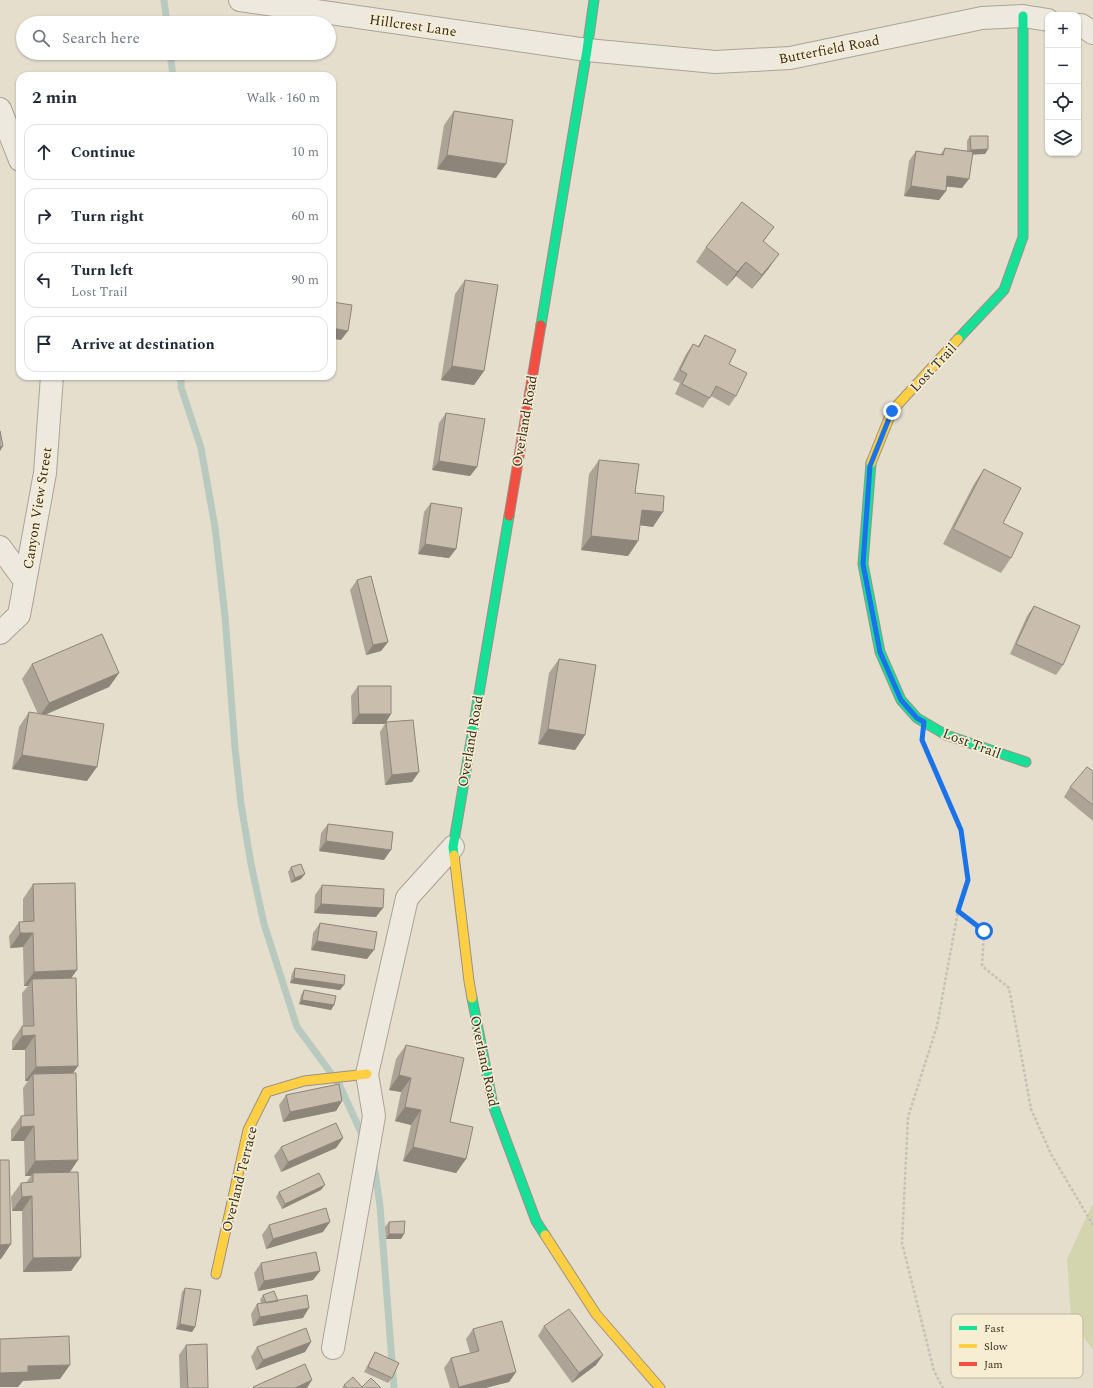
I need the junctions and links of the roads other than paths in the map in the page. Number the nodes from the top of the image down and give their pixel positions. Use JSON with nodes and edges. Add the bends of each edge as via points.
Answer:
{"nodes":[{"id":1,"x":240,"y":0,"type":"edge"},
{"id":2,"x":594,"y":0,"type":"edge"},
{"id":3,"x":1023,"y":16,"type":"junction"},
{"id":4,"x":1045,"y":20,"type":"edge"},
{"id":5,"x":1081,"y":25,"type":"edge"},
{"id":6,"x":1093,"y":33,"type":"edge"},
{"id":7,"x":587,"y":50,"type":"junction"},
{"id":8,"x":0,"y":109,"type":"edge"},
{"id":9,"x":16,"y":150,"type":"edge"},
{"id":10,"x":52,"y":380,"type":"edge"},
{"id":11,"x":0,"y":547,"type":"edge"},
{"id":12,"x":25,"y":581,"type":"junction"},
{"id":13,"x":0,"y":632,"type":"edge"},
{"id":14,"x":1026,"y":762,"type":"dead end"},
{"id":15,"x":453,"y":847,"type":"junction"},
{"id":16,"x":367,"y":1074,"type":"junction"},
{"id":17,"x":216,"y":1274,"type":"dead end"},
{"id":18,"x":333,"y":1348,"type":"dead end"},
{"id":19,"x":660,"y":1388,"type":"edge"}],
"edges":[{"from":1,"to":7,"type":"street","name":"Hillcrest Lane"},
{"from":2,"to":7,"type":"street"},
{"from":3,"to":4,"type":"street","name":"Butterfield Road"},
{"from":3,"to":7,"type":"street","name":"Butterfield Road","via":[[982,18],[790,58],[715,62]]},
{"from":3,"to":14,"type":"street","name":"Lost Trail","via":[[1023,237],[1004,290],[892,411],[870,466],[863,564],[880,652],[901,700],[917,718],[946,735]]},
{"from":5,"to":6,"type":"street"},
{"from":7,"to":15,"type":"street","name":"Overland Road"},
{"from":8,"to":9,"type":"street"},
{"from":10,"to":12,"type":"street","name":"Canyon View Street","via":[[45,473]]},
{"from":11,"to":12,"type":"street"},
{"from":12,"to":13,"type":"street","name":"Canyon View Street","via":[[18,615]]},
{"from":15,"to":16,"type":"street","via":[[407,898]]},
{"from":15,"to":19,"type":"street","name":"Overland Road","via":[[469,981],[493,1105],[536,1221],[596,1314]]},
{"from":16,"to":17,"type":"street","name":"Overland Terrace","via":[[304,1081],[267,1092],[248,1130]]},
{"from":16,"to":18,"type":"street","via":[[374,1116]]}]}
